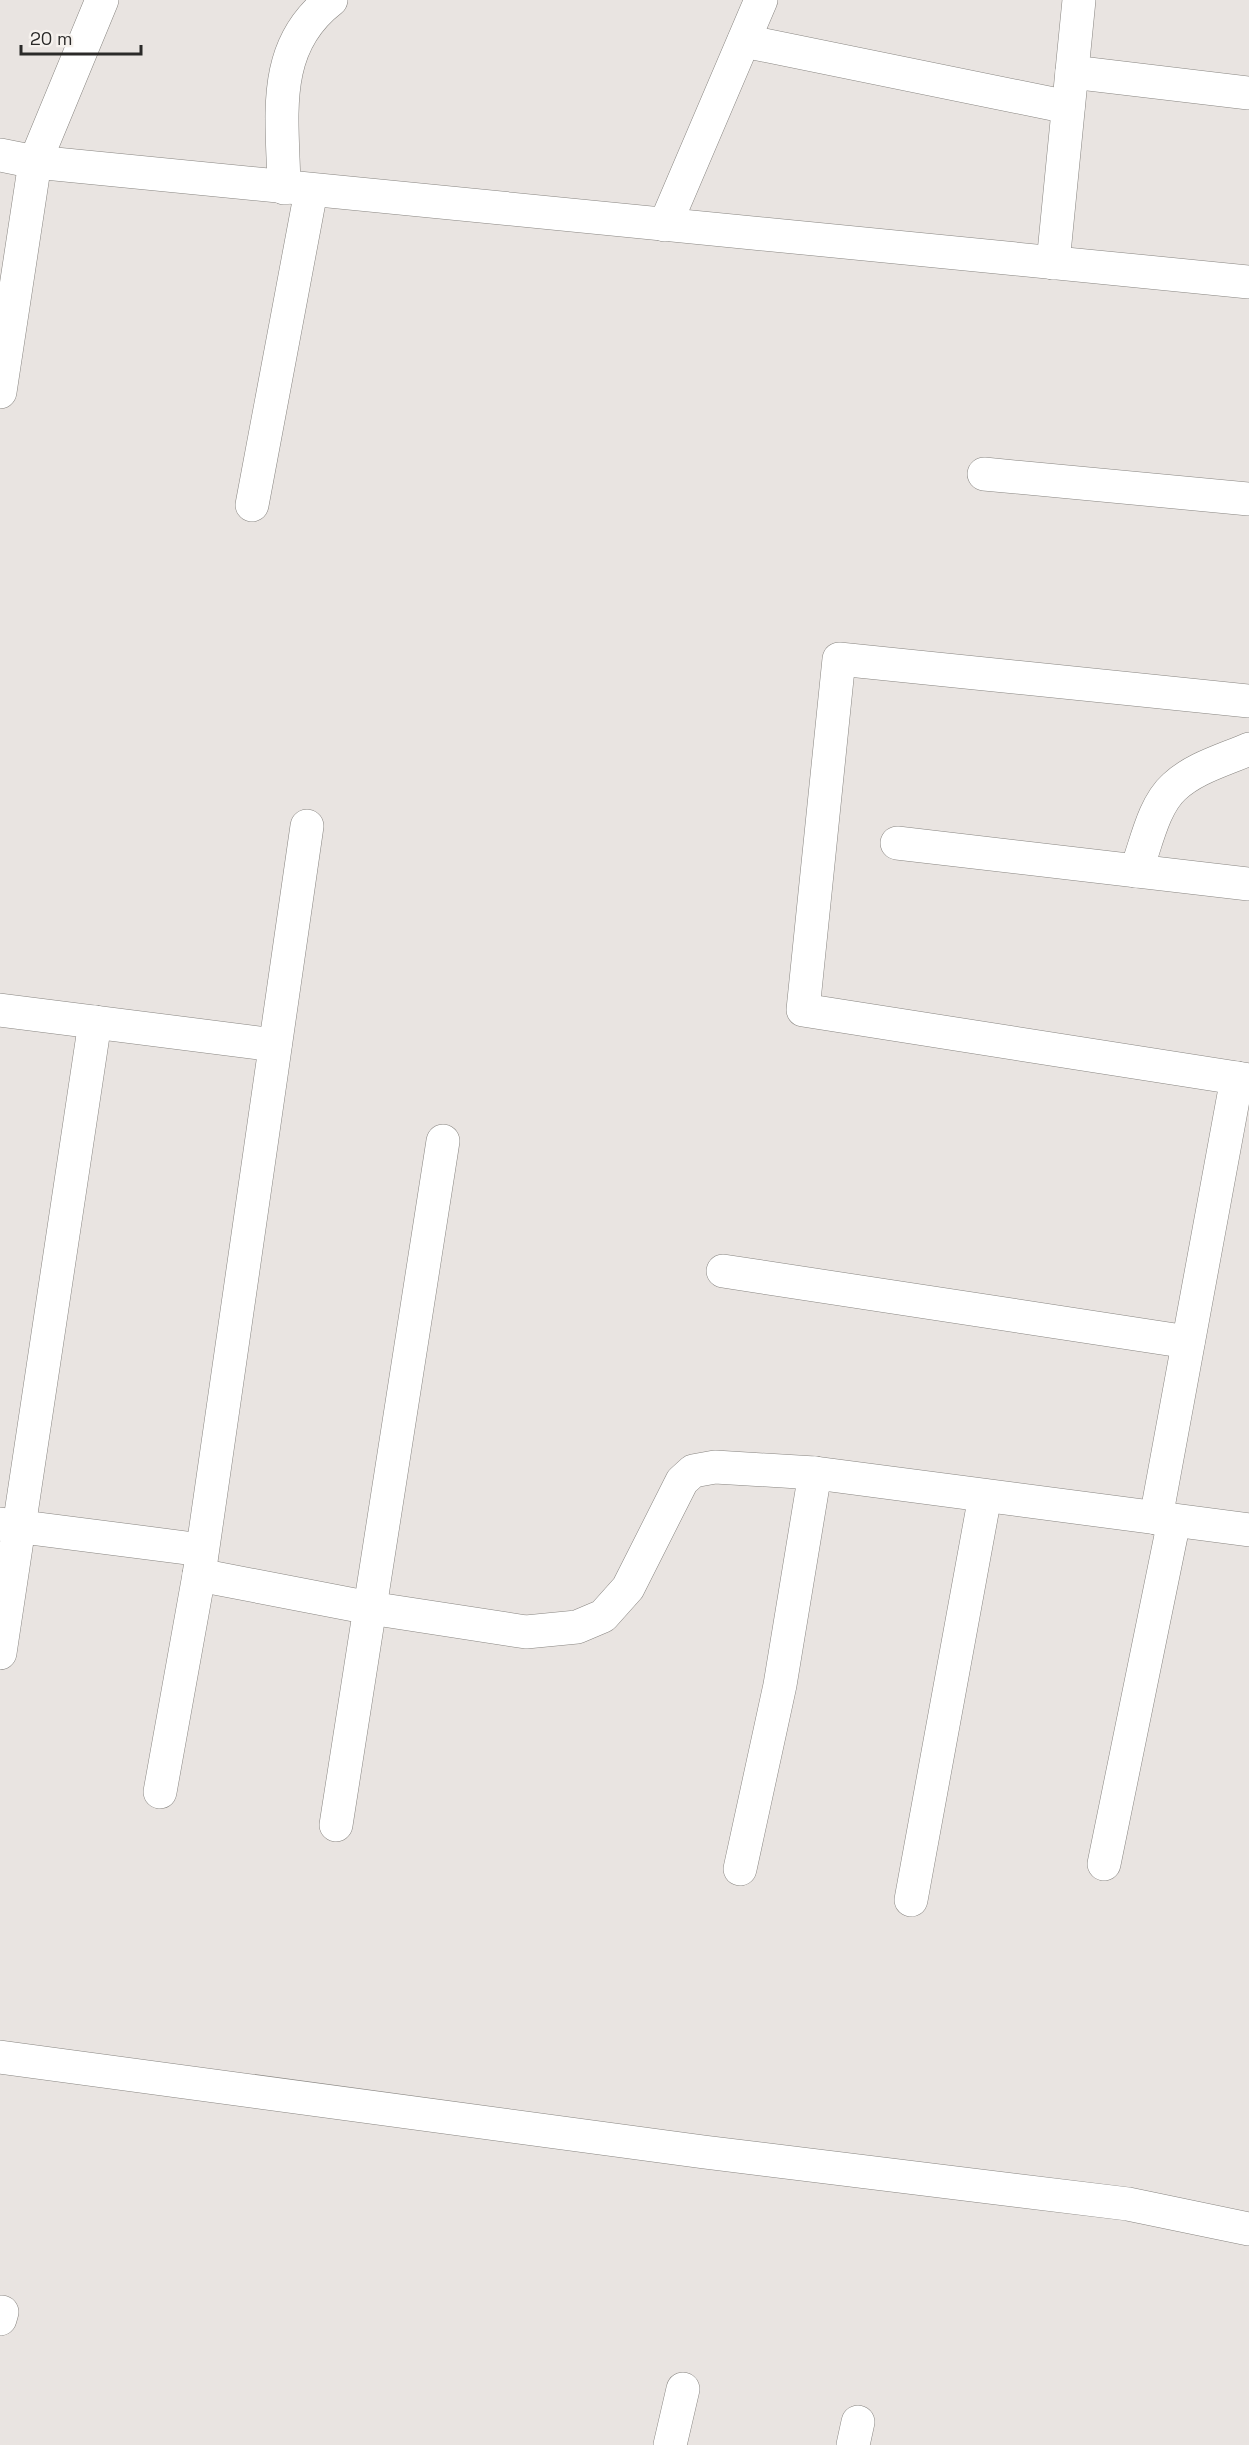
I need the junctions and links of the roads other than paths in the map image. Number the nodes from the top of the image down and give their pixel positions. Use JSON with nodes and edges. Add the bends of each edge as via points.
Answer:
{"nodes":[{"id":1,"x":102,"y":0,"type":"edge"},
{"id":2,"x":331,"y":0,"type":"edge"},
{"id":3,"x":761,"y":0,"type":"edge"},
{"id":4,"x":1079,"y":0,"type":"edge"},
{"id":5,"x":744,"y":41,"type":"junction"},
{"id":6,"x":1072,"y":72,"type":"junction"},
{"id":7,"x":1249,"y":93,"type":"edge"},
{"id":8,"x":1068,"y":106,"type":"junction"},
{"id":9,"x":0,"y":155,"type":"edge"},
{"id":10,"x":35,"y":162,"type":"junction"},
{"id":11,"x":298,"y":190,"type":"junction"},
{"id":12,"x":665,"y":225,"type":"junction"},
{"id":13,"x":1053,"y":263,"type":"junction"},
{"id":14,"x":1249,"y":282,"type":"edge"},
{"id":15,"x":0,"y":392,"type":"edge"},
{"id":16,"x":984,"y":474,"type":"dead end"},
{"id":17,"x":1249,"y":499,"type":"edge"},
{"id":18,"x":252,"y":505,"type":"dead end"},
{"id":19,"x":1249,"y":700,"type":"edge"},
{"id":20,"x":1249,"y":749,"type":"edge"},
{"id":21,"x":307,"y":826,"type":"dead end"},
{"id":22,"x":897,"y":843,"type":"dead end"},
{"id":23,"x":1136,"y":871,"type":"junction"},
{"id":24,"x":1249,"y":884,"type":"edge"},
{"id":25,"x":0,"y":1010,"type":"edge"},
{"id":26,"x":95,"y":1022,"type":"junction"},
{"id":27,"x":275,"y":1045,"type":"junction"},
{"id":28,"x":1243,"y":1079,"type":"edge"},
{"id":29,"x":443,"y":1141,"type":"dead end"},
{"id":30,"x":723,"y":1271,"type":"dead end"},
{"id":31,"x":1188,"y":1342,"type":"junction"},
{"id":32,"x":815,"y":1473,"type":"junction"},
{"id":33,"x":985,"y":1496,"type":"junction"},
{"id":34,"x":1165,"y":1520,"type":"junction"},
{"id":35,"x":10,"y":1525,"type":"edge"},
{"id":36,"x":1249,"y":1530,"type":"edge"},
{"id":37,"x":200,"y":1562,"type":"junction"},
{"id":38,"x":370,"y":1608,"type":"junction"},
{"id":39,"x":0,"y":1653,"type":"edge"},
{"id":40,"x":160,"y":1792,"type":"dead end"},
{"id":41,"x":336,"y":1825,"type":"dead end"},
{"id":42,"x":1104,"y":1864,"type":"dead end"},
{"id":43,"x":740,"y":1869,"type":"dead end"},
{"id":44,"x":911,"y":1900,"type":"dead end"},
{"id":45,"x":0,"y":2057,"type":"edge"},
{"id":46,"x":1249,"y":2229,"type":"edge"},
{"id":47,"x":683,"y":2389,"type":"dead end"},
{"id":48,"x":670,"y":2445,"type":"edge"}],
"edges":[{"from":1,"to":10,"type":"street"},
{"from":2,"to":11,"type":"street","via":[[311,15],[294,43],[285,69],[282,101]]},
{"from":3,"to":5,"type":"street"},
{"from":4,"to":6,"type":"street"},
{"from":5,"to":8,"type":"street"},
{"from":5,"to":12,"type":"street"},
{"from":6,"to":7,"type":"street"},
{"from":6,"to":8,"type":"street"},
{"from":8,"to":13,"type":"street"},
{"from":9,"to":10,"type":"street"},
{"from":10,"to":11,"type":"street"},
{"from":10,"to":15,"type":"street"},
{"from":11,"to":12,"type":"street"},
{"from":11,"to":18,"type":"street"},
{"from":12,"to":13,"type":"street"},
{"from":13,"to":14,"type":"street"},
{"from":16,"to":17,"type":"street"},
{"from":19,"to":28,"type":"street","via":[[839,659],[803,1010]]},
{"from":20,"to":23,"type":"street","via":[[1191,774],[1173,788],[1160,807]]},
{"from":21,"to":27,"type":"street"},
{"from":22,"to":23,"type":"street"},
{"from":23,"to":24,"type":"street"},
{"from":25,"to":26,"type":"street"},
{"from":26,"to":27,"type":"street"},
{"from":26,"to":35,"type":"street"},
{"from":27,"to":37,"type":"street"},
{"from":28,"to":31,"type":"street"},
{"from":29,"to":38,"type":"street"},
{"from":30,"to":31,"type":"street"},
{"from":31,"to":34,"type":"street"},
{"from":32,"to":33,"type":"street"},
{"from":32,"to":38,"type":"street","via":[[715,1467],[693,1471],[682,1481],[628,1588],[603,1616],[578,1627],[526,1632]]},
{"from":32,"to":43,"type":"street","via":[[780,1684]]},
{"from":33,"to":34,"type":"street"},
{"from":33,"to":44,"type":"street"},
{"from":34,"to":36,"type":"street"},
{"from":34,"to":42,"type":"street"},
{"from":35,"to":37,"type":"street"},
{"from":35,"to":39,"type":"street"},
{"from":37,"to":38,"type":"street"},
{"from":37,"to":40,"type":"street"},
{"from":38,"to":41,"type":"street"},
{"from":45,"to":46,"type":"street","via":[[704,2152],[1128,2204]]},
{"from":47,"to":48,"type":"street"}]}
